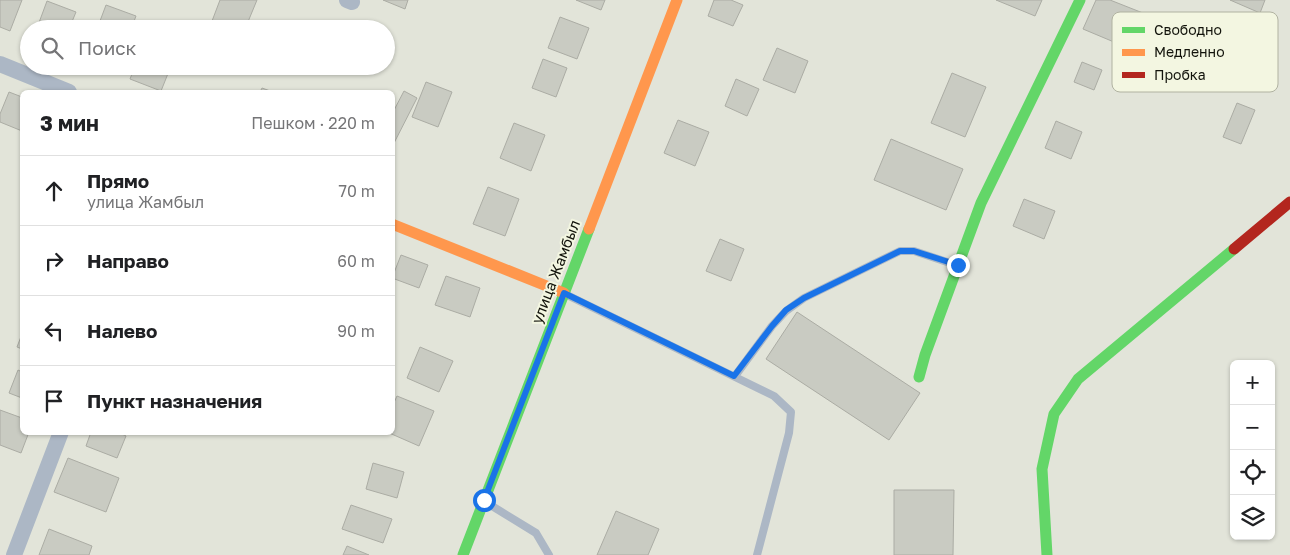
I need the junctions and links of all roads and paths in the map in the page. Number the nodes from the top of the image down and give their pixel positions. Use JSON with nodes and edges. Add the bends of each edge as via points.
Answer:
{"nodes":[{"id":1,"x":678,"y":0,"type":"edge"},
{"id":2,"x":1080,"y":0,"type":"edge"},
{"id":3,"x":0,"y":64,"type":"edge"},
{"id":4,"x":20,"y":72,"type":"edge"},
{"id":5,"x":27,"y":75,"type":"edge"},
{"id":6,"x":64,"y":90,"type":"edge"},
{"id":7,"x":1290,"y":202,"type":"edge"},
{"id":8,"x":395,"y":225,"type":"edge"},
{"id":9,"x":958,"y":265,"type":"junction"},
{"id":10,"x":564,"y":293,"type":"junction"},
{"id":11,"x":734,"y":376,"type":"junction"},
{"id":12,"x":919,"y":378,"type":"dead end"},
{"id":13,"x":61,"y":435,"type":"edge"},
{"id":14,"x":484,"y":500,"type":"junction"},
{"id":15,"x":14,"y":555,"type":"edge"},
{"id":16,"x":463,"y":555,"type":"edge"},
{"id":17,"x":549,"y":555,"type":"edge"},
{"id":18,"x":757,"y":555,"type":"edge"},
{"id":19,"x":1047,"y":555,"type":"edge"}],
"edges":[{"from":1,"to":10,"type":"street","name":"улица Жамбыл"},
{"from":2,"to":9,"type":"street","via":[[981,202]]},
{"from":3,"to":4,"type":"street"},
{"from":5,"to":6,"type":"street"},
{"from":7,"to":19,"type":"street","via":[[1078,379],[1054,414],[1042,469]]},
{"from":8,"to":10,"type":"street"},
{"from":9,"to":11,"type":"lane","via":[[914,251],[900,251],[804,298],[786,310]]},
{"from":9,"to":12,"type":"street"},
{"from":10,"to":11,"type":"lane"},
{"from":10,"to":14,"type":"street","name":"улица Жамбыл"},
{"from":11,"to":18,"type":"lane","via":[[774,396],[791,412],[789,433]]},
{"from":13,"to":15,"type":"street"},
{"from":14,"to":16,"type":"street","name":"улица Жамбыл"},
{"from":14,"to":17,"type":"lane","via":[[536,533]]}]}
